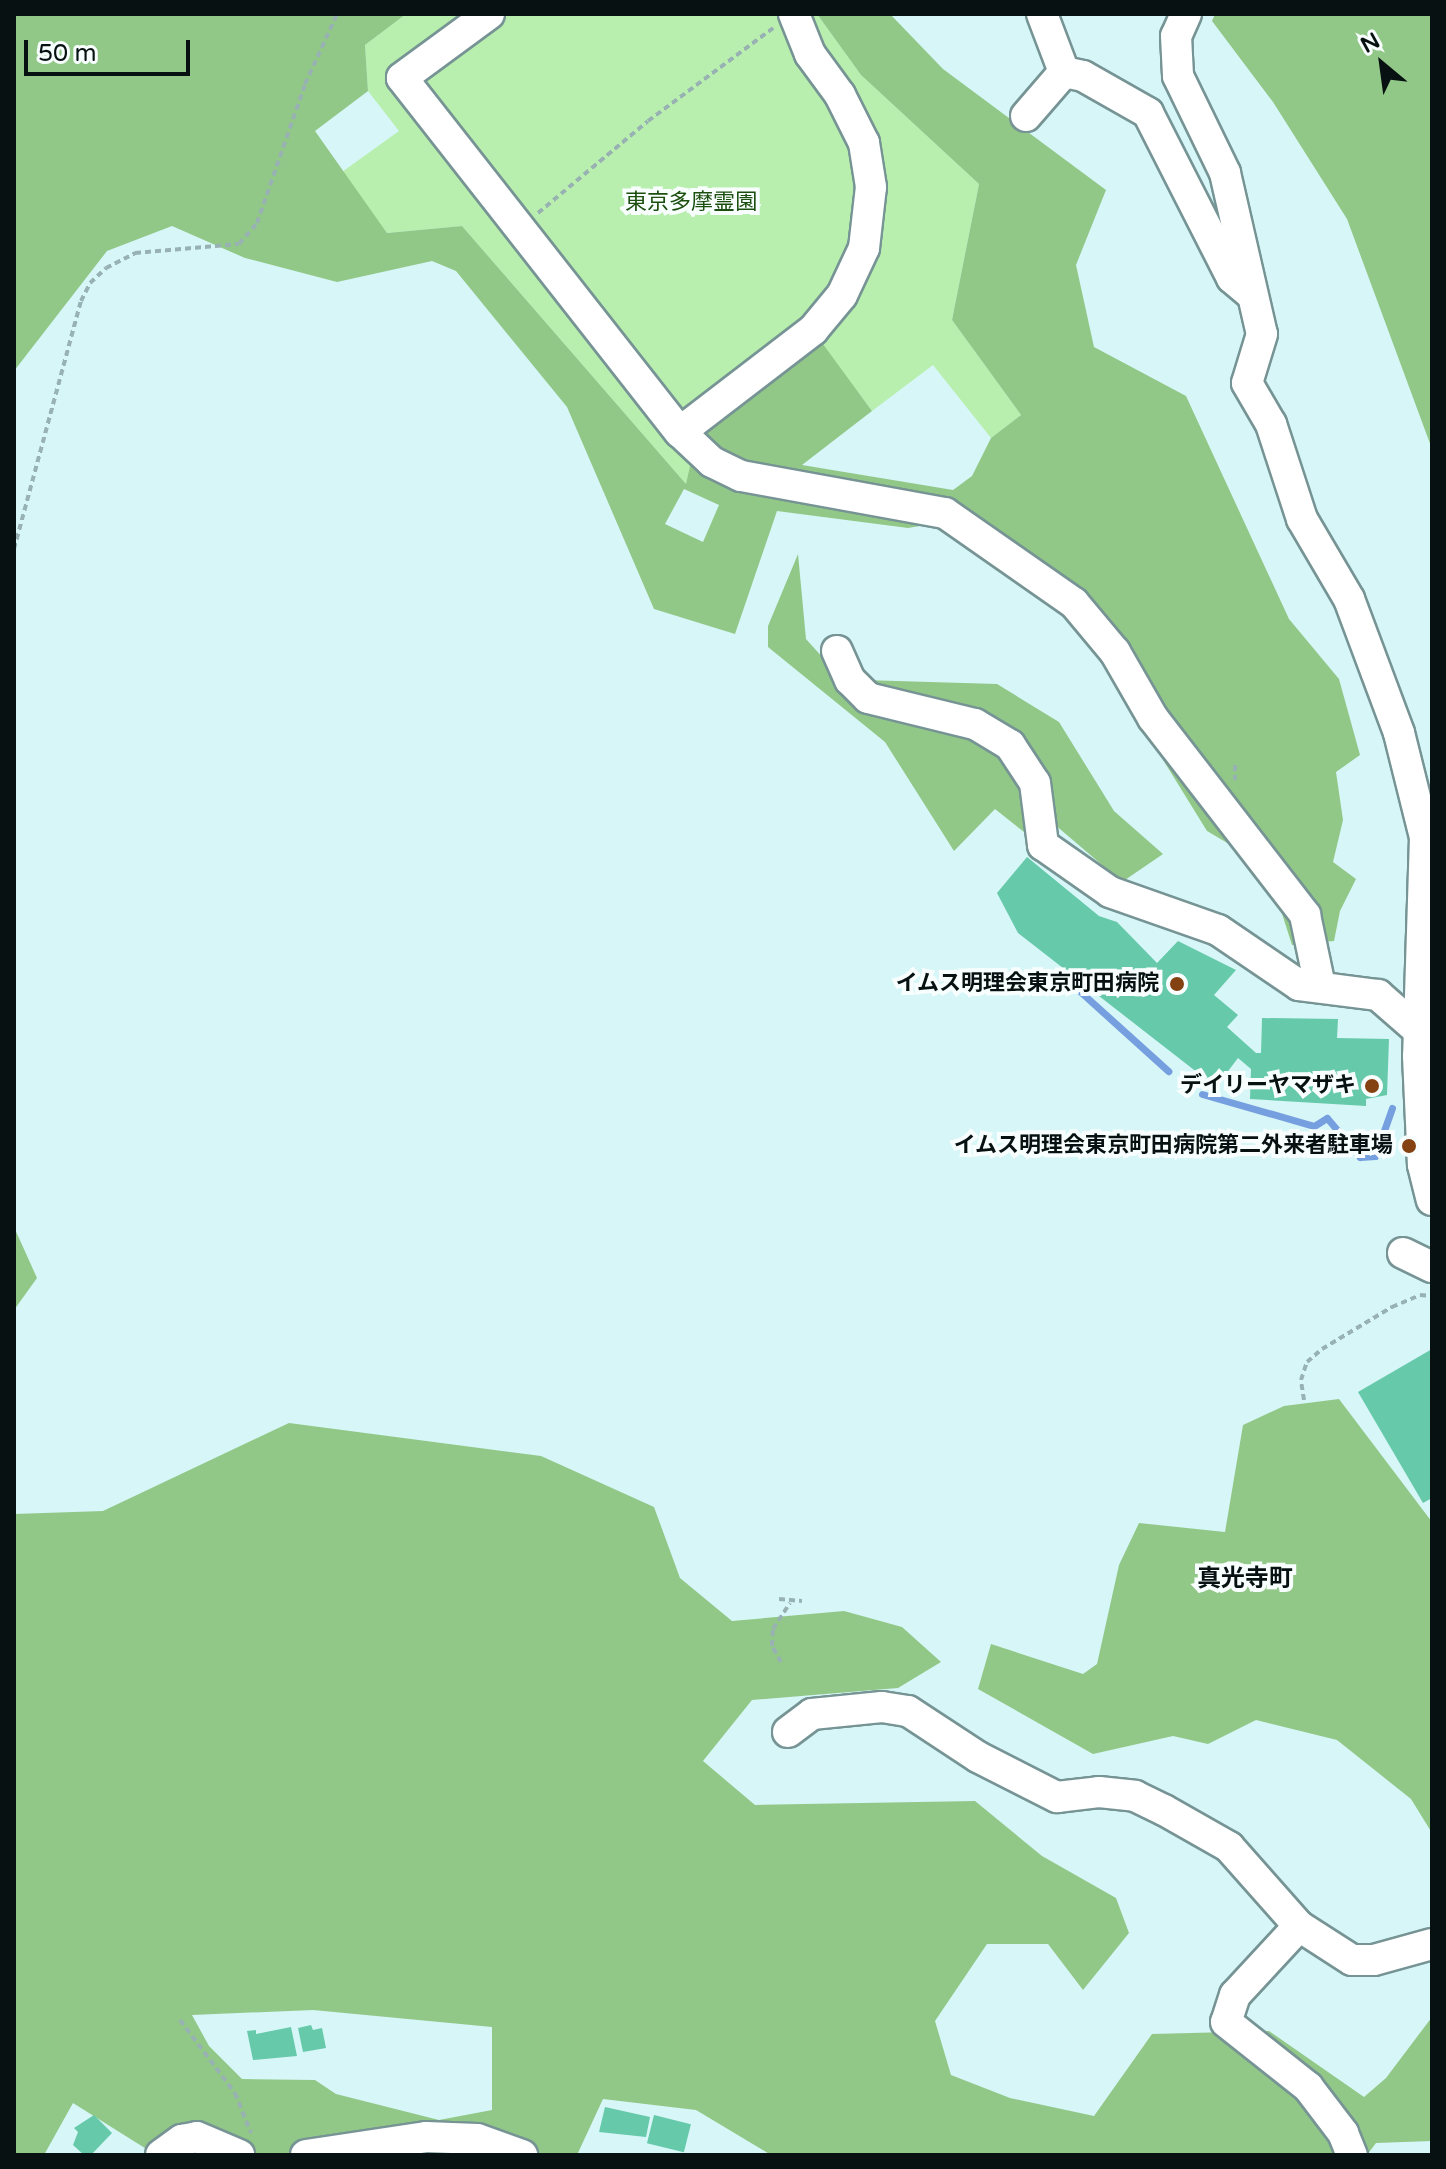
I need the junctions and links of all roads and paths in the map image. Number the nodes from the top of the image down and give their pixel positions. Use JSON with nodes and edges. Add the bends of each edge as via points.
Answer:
{"nodes":[{"id":1,"x":337,"y":14,"type":"edge"},
{"id":2,"x":489,"y":14,"type":"edge"},
{"id":3,"x":1042,"y":14,"type":"edge"},
{"id":4,"x":1186,"y":14,"type":"edge"},
{"id":5,"x":787,"y":18,"type":"edge"},
{"id":6,"x":1064,"y":72,"type":"junction"},
{"id":7,"x":1026,"y":116,"type":"dead end"},
{"id":8,"x":521,"y":228,"type":"junction"},
{"id":9,"x":1254,"y":297,"type":"junction"},
{"id":10,"x":680,"y":432,"type":"junction"},
{"id":11,"x":14,"y":549,"type":"edge"},
{"id":12,"x":837,"y":651,"type":"dead end"},
{"id":13,"x":1320,"y":986,"type":"junction"},
{"id":14,"x":1418,"y":1030,"type":"junction"},
{"id":15,"x":1432,"y":1200,"type":"edge"},
{"id":16,"x":14,"y":1239,"type":"edge"},
{"id":17,"x":1403,"y":1253,"type":"dead end"},
{"id":18,"x":14,"y":1261,"type":"edge"},
{"id":19,"x":1432,"y":1267,"type":"edge"},
{"id":20,"x":1432,"y":1296,"type":"edge"},
{"id":21,"x":1304,"y":1400,"type":"dead end"},
{"id":22,"x":779,"y":1599,"type":"dead end"},
{"id":23,"x":802,"y":1601,"type":"dead end"},
{"id":24,"x":790,"y":1603,"type":"junction"},
{"id":25,"x":781,"y":1662,"type":"dead end"},
{"id":26,"x":788,"y":1732,"type":"dead end"},
{"id":27,"x":1299,"y":1926,"type":"junction"},
{"id":28,"x":1432,"y":1944,"type":"edge"},
{"id":29,"x":180,"y":2020,"type":"dead end"},
{"id":30,"x":246,"y":2149,"type":"edge"},
{"id":31,"x":161,"y":2155,"type":"edge"},
{"id":32,"x":306,"y":2155,"type":"edge"},
{"id":33,"x":522,"y":2155,"type":"edge"},
{"id":34,"x":1352,"y":2155,"type":"edge"}],
"edges":[{"from":1,"to":11,"type":"path","via":[[305,84],[257,223],[239,244],[135,253],[90,283]]},
{"from":2,"to":8,"type":"street","via":[[402,78]]},
{"from":3,"to":6,"type":"street"},
{"from":4,"to":9,"type":"street","via":[[1176,36],[1178,76],[1225,173]]},
{"from":5,"to":8,"type":"path","via":[[648,121]]},
{"from":5,"to":10,"type":"street","via":[[854,117],[864,143],[871,187],[864,248],[842,295],[813,330]]},
{"from":6,"to":7,"type":"street"},
{"from":6,"to":9,"type":"street","via":[[1083,76],[1148,113],[1232,278]]},
{"from":8,"to":10,"type":"street"},
{"from":9,"to":14,"type":"street","via":[[1262,334],[1247,383],[1271,424],[1302,519],[1349,599],[1399,733],[1425,837]]},
{"from":10,"to":13,"type":"street","via":[[712,462],[741,476],[945,513],[1074,603],[1115,652],[1153,718],[1305,915]]},
{"from":12,"to":13,"type":"street","via":[[850,680],[868,698],[975,724],[1010,745],[1035,783],[1043,845],[1110,892],[1218,930],[1299,985]]},
{"from":13,"to":14,"type":"street","via":[[1378,995]]},
{"from":14,"to":15,"type":"street","via":[[1423,1165]]},
{"from":16,"to":18,"type":"path"},
{"from":17,"to":19,"type":"street"},
{"from":20,"to":21,"type":"path","via":[[1420,1295],[1392,1307],[1322,1349],[1307,1362],[1301,1380]]},
{"from":22,"to":24,"type":"path"},
{"from":23,"to":24,"type":"path"},
{"from":24,"to":25,"type":"path","via":[[773,1629],[772,1646]]},
{"from":26,"to":27,"type":"street","via":[[812,1714],[882,1707],[908,1711],[978,1757],[1057,1797],[1123,1795],[1164,1810],[1229,1847]]},
{"from":27,"to":28,"type":"street","via":[[1362,1962]]},
{"from":27,"to":34,"type":"street","via":[[1235,1995],[1226,2022],[1308,2087],[1343,2133]]},
{"from":29,"to":30,"type":"path","via":[[235,2093]]},
{"from":30,"to":31,"type":"street","via":[[197,2137],[182,2140]]},
{"from":32,"to":33,"type":"street","via":[[426,2137],[477,2139]]}]}
